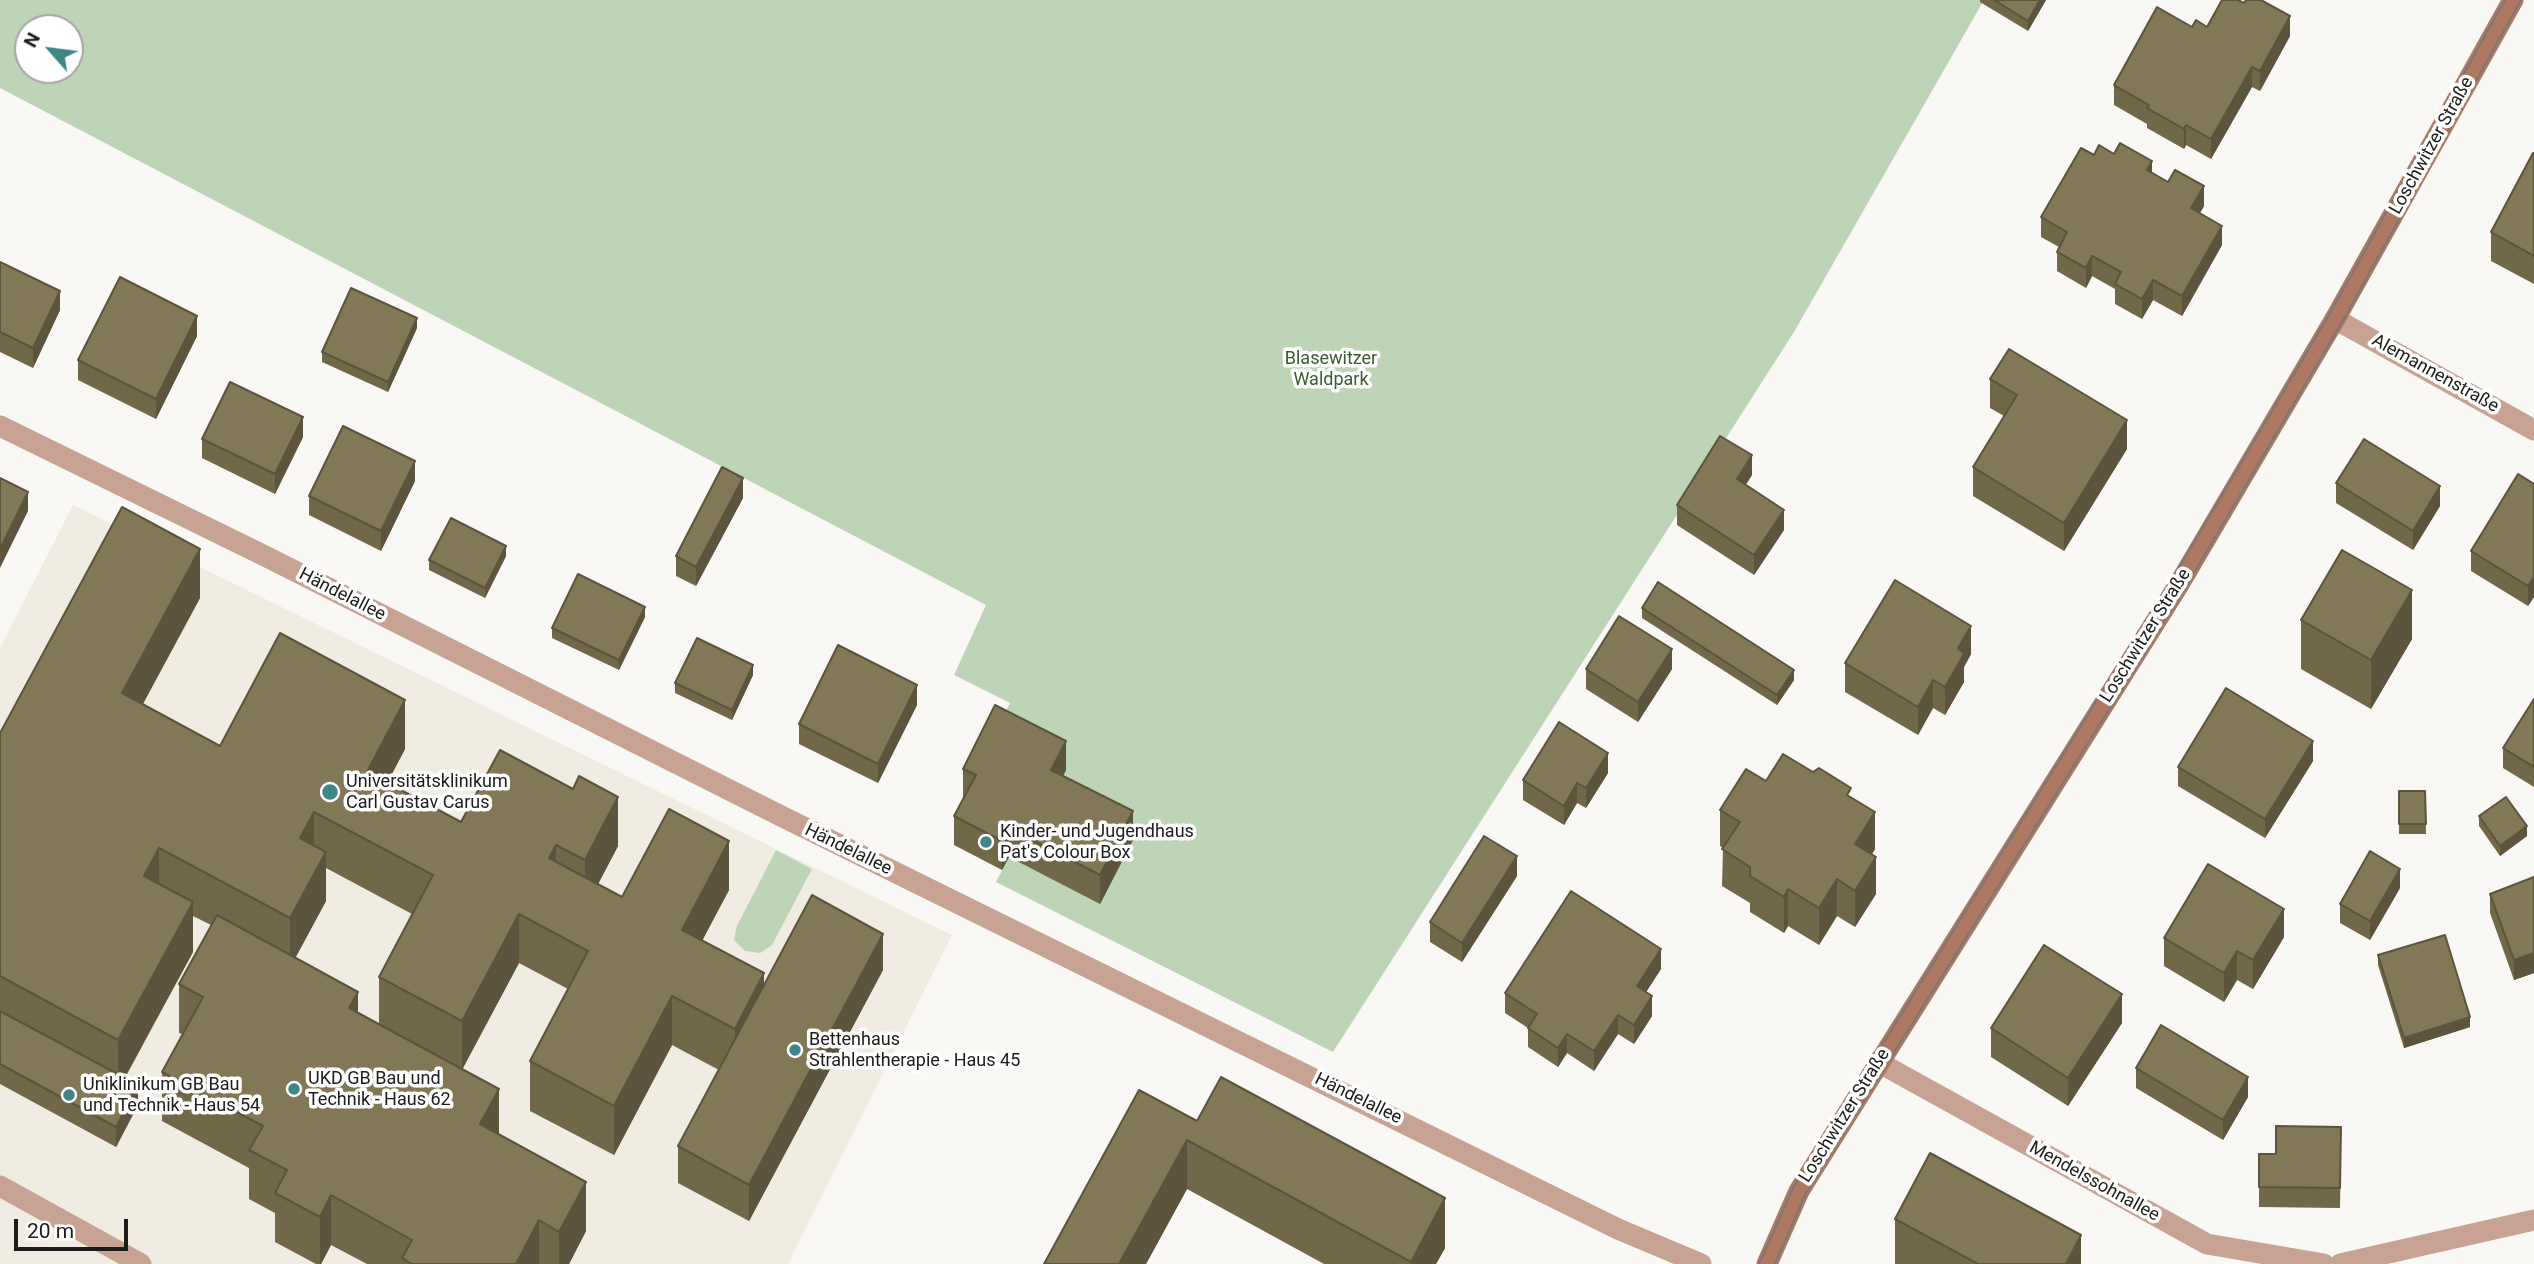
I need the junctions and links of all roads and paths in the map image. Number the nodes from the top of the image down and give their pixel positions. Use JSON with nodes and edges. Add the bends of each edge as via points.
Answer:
{"nodes":[{"id":1,"x":2513,"y":0,"type":"edge"},
{"id":2,"x":2335,"y":319,"type":"junction"},
{"id":3,"x":0,"y":426,"type":"edge"},
{"id":4,"x":2534,"y":430,"type":"edge"},
{"id":5,"x":1878,"y":1062,"type":"junction"},
{"id":6,"x":0,"y":1186,"type":"edge"},
{"id":7,"x":2534,"y":1220,"type":"edge"},
{"id":8,"x":141,"y":1264,"type":"edge"},
{"id":9,"x":1701,"y":1264,"type":"edge"},
{"id":10,"x":1768,"y":1264,"type":"edge"},
{"id":11,"x":2324,"y":1264,"type":"edge"},
{"id":12,"x":2340,"y":1264,"type":"edge"}],
"edges":[{"from":1,"to":2,"type":"street","name":"Loschwitzer Straße"},
{"from":2,"to":4,"type":"street","name":"Alemannenstraße"},
{"from":2,"to":5,"type":"street","name":"Loschwitzer Straße","via":[[2178,586]]},
{"from":3,"to":9,"type":"street","name":"Händelallee","via":[[781,817],[1618,1229]]},
{"from":5,"to":10,"type":"street","name":"Loschwitzer Straße","via":[[1799,1191]]},
{"from":5,"to":11,"type":"street","name":"Mendelssohnallee","via":[[2207,1244]]},
{"from":6,"to":8,"type":"street"},
{"from":7,"to":12,"type":"street"}]}
